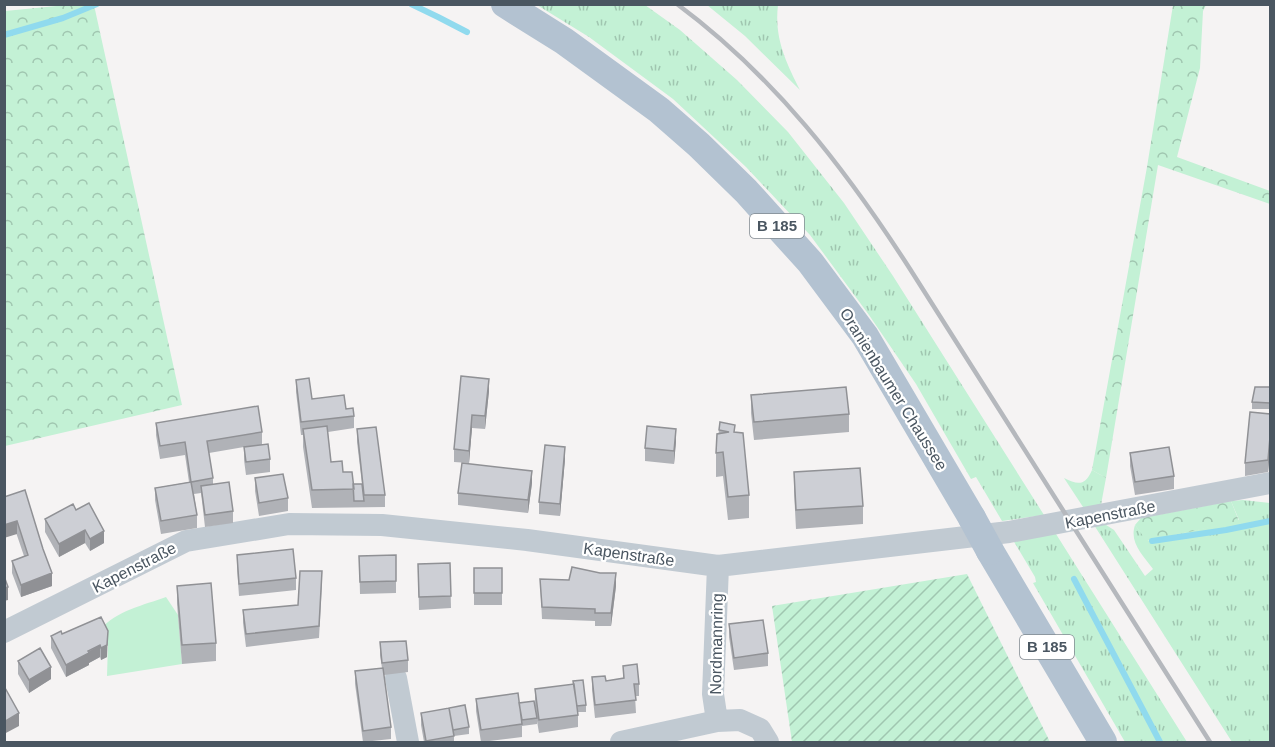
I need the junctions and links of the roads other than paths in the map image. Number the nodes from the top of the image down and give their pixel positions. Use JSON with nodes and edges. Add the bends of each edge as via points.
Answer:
{"nodes":[{"id":1,"x":505,"y":4,"type":"edge"},
{"id":2,"x":1270,"y":483,"type":"edge"},
{"id":3,"x":718,"y":566,"type":"junction"},
{"id":4,"x":4,"y":632,"type":"edge"},
{"id":5,"x":396,"y":678,"type":"dead end"},
{"id":6,"x":717,"y":721,"type":"junction"},
{"id":7,"x":408,"y":742,"type":"edge"},
{"id":8,"x":621,"y":742,"type":"edge"},
{"id":9,"x":768,"y":742,"type":"edge"},
{"id":10,"x":1103,"y":742,"type":"edge"}],
"edges":[{"from":1,"to":10,"type":"main road","name":"Oranienbaumer Chaussee","number":"B 185","bridge":true,"via":[[564,40],[659,110],[730,176],[810,262],[865,336]]},
{"from":2,"to":3,"type":"street","name":"Kapenstraße","via":[[1009,532]]},
{"from":3,"to":4,"type":"street","name":"Kapenstraße","via":[[405,527],[289,524],[186,541]]},
{"from":3,"to":6,"type":"street","name":"Nordmannring","via":[[713,694]]},
{"from":5,"to":7,"type":"street"},
{"from":6,"to":8,"type":"street"},
{"from":6,"to":9,"type":"street","via":[[740,720],[760,729]]}]}
